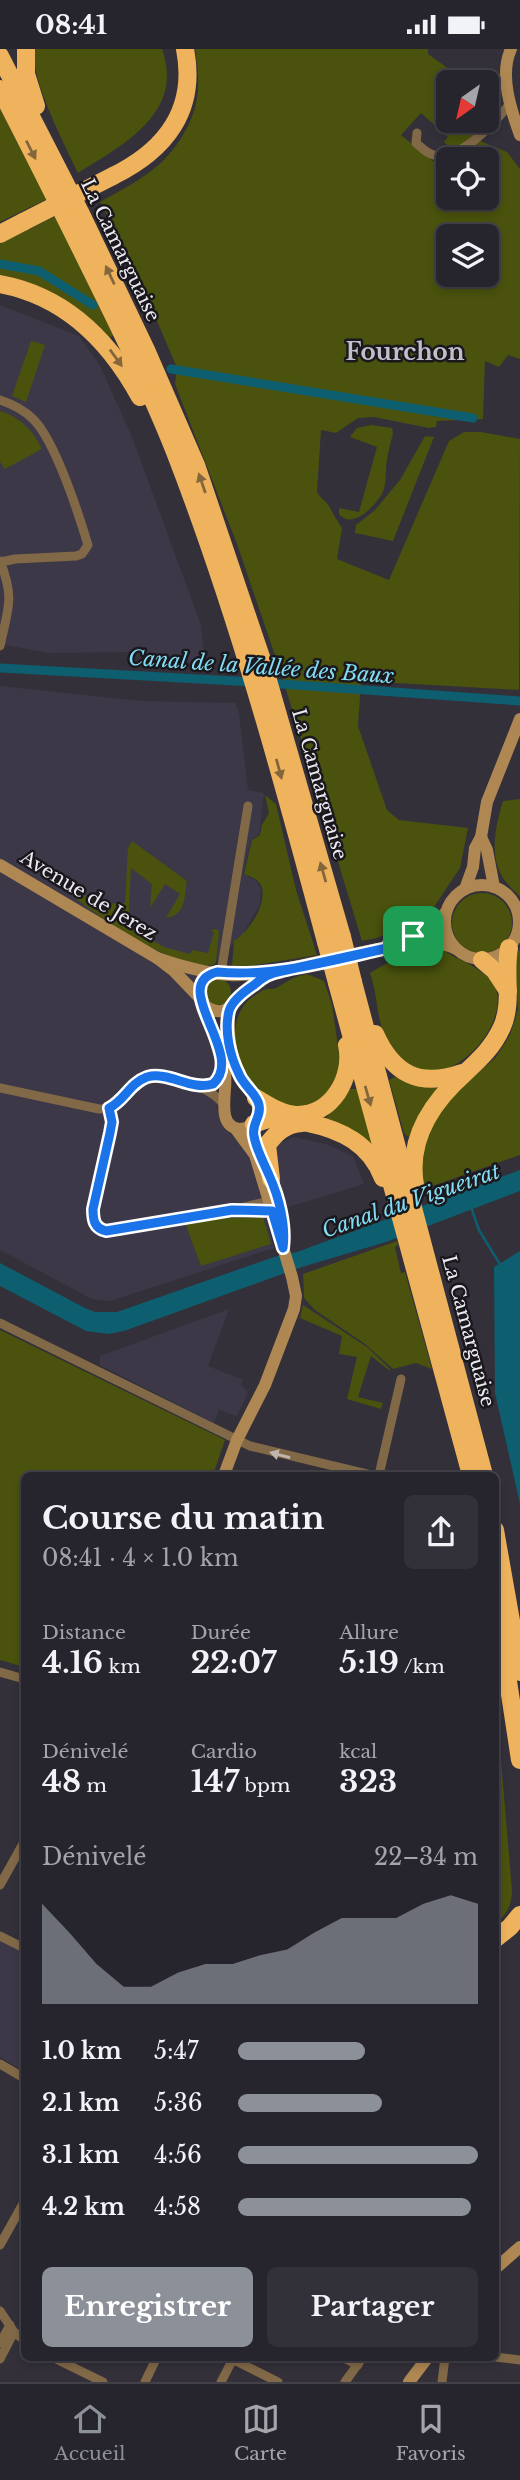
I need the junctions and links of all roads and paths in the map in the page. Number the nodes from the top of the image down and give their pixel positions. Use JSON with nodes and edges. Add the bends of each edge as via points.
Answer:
{"nodes":[{"id":1,"x":26,"y":49,"type":"edge"},
{"id":2,"x":185,"y":49,"type":"edge"},
{"id":3,"x":511,"y":49,"type":"edge"},
{"id":4,"x":0,"y":57,"type":"edge"},
{"id":5,"x":0,"y":89,"type":"edge"},
{"id":6,"x":510,"y":104,"type":"junction"},
{"id":7,"x":417,"y":133,"type":"dead end"},
{"id":8,"x":520,"y":135,"type":"edge"},
{"id":9,"x":80,"y":212,"type":"junction"},
{"id":10,"x":0,"y":234,"type":"edge"},
{"id":11,"x":0,"y":284,"type":"edge"},
{"id":12,"x":0,"y":400,"type":"edge"},
{"id":13,"x":206,"y":535,"type":"junction"},
{"id":14,"x":0,"y":562,"type":"edge"},
{"id":15,"x":0,"y":644,"type":"edge"},
{"id":16,"x":256,"y":663,"type":"junction"},
{"id":17,"x":520,"y":719,"type":"edge"},
{"id":18,"x":248,"y":806,"type":"dead end"},
{"id":19,"x":481,"y":837,"type":"junction"},
{"id":20,"x":1,"y":865,"type":"edge"},
{"id":21,"x":494,"y":887,"type":"junction"},
{"id":22,"x":465,"y":889,"type":"junction"},
{"id":23,"x":447,"y":910,"type":"junction"},
{"id":24,"x":392,"y":947,"type":"junction"},
{"id":25,"x":509,"y":948,"type":"junction"},
{"id":26,"x":456,"y":949,"type":"junction"},
{"id":27,"x":157,"y":958,"type":"junction"},
{"id":28,"x":482,"y":960,"type":"junction"},
{"id":29,"x":271,"y":972,"type":"junction"},
{"id":30,"x":221,"y":974,"type":"junction"},
{"id":31,"x":345,"y":982,"type":"junction"},
{"id":32,"x":508,"y":991,"type":"junction"},
{"id":33,"x":202,"y":1002,"type":"junction"},
{"id":34,"x":233,"y":1004,"type":"junction"},
{"id":35,"x":223,"y":1067,"type":"junction"},
{"id":36,"x":465,"y":1072,"type":"junction"},
{"id":37,"x":201,"y":1086,"type":"junction"},
{"id":38,"x":0,"y":1088,"type":"edge"},
{"id":39,"x":256,"y":1098,"type":"junction"},
{"id":40,"x":224,"y":1105,"type":"junction"},
{"id":41,"x":109,"y":1108,"type":"junction"},
{"id":42,"x":312,"y":1123,"type":"junction"},
{"id":43,"x":254,"y":1124,"type":"junction"},
{"id":44,"x":235,"y":1128,"type":"junction"},
{"id":45,"x":271,"y":1179,"type":"junction"},
{"id":46,"x":405,"y":1202,"type":"junction"},
{"id":47,"x":270,"y":1206,"type":"junction"},
{"id":48,"x":415,"y":1239,"type":"junction"},
{"id":49,"x":283,"y":1248,"type":"junction"},
{"id":50,"x":436,"y":1317,"type":"junction"},
{"id":51,"x":0,"y":1323,"type":"edge"},
{"id":52,"x":401,"y":1379,"type":"dead end"},
{"id":53,"x":237,"y":1440,"type":"junction"},
{"id":54,"x":225,"y":1472,"type":"edge"},
{"id":55,"x":357,"y":1472,"type":"edge"},
{"id":56,"x":380,"y":1472,"type":"edge"},
{"id":57,"x":470,"y":1472,"type":"edge"},
{"id":58,"x":483,"y":1472,"type":"edge"},
{"id":59,"x":499,"y":1553,"type":"edge"},
{"id":60,"x":499,"y":1623,"type":"edge"},
{"id":61,"x":0,"y":1672,"type":"edge"},
{"id":62,"x":520,"y":1672,"type":"edge"},
{"id":63,"x":21,"y":1678,"type":"edge"},
{"id":64,"x":516,"y":1737,"type":"junction"},
{"id":65,"x":520,"y":1760,"type":"edge"},
{"id":66,"x":520,"y":1774,"type":"edge"},
{"id":67,"x":21,"y":1847,"type":"edge"},
{"id":68,"x":0,"y":1885,"type":"edge"},
{"id":69,"x":520,"y":1915,"type":"edge"},
{"id":70,"x":0,"y":1936,"type":"edge"},
{"id":71,"x":499,"y":1936,"type":"edge"},
{"id":72,"x":21,"y":1946,"type":"edge"},
{"id":73,"x":0,"y":2064,"type":"edge"},
{"id":74,"x":21,"y":2076,"type":"edge"},
{"id":75,"x":21,"y":2210,"type":"edge"},
{"id":76,"x":0,"y":2245,"type":"edge"},
{"id":77,"x":520,"y":2247,"type":"edge"},
{"id":78,"x":499,"y":2265,"type":"edge"},
{"id":79,"x":0,"y":2311,"type":"edge"},
{"id":80,"x":19,"y":2334,"type":"edge"},
{"id":81,"x":0,"y":2342,"type":"edge"},
{"id":82,"x":499,"y":2357,"type":"edge"},
{"id":83,"x":0,"y":2359,"type":"edge"},
{"id":84,"x":520,"y":2360,"type":"edge"},
{"id":85,"x":60,"y":2361,"type":"edge"},
{"id":86,"x":155,"y":2361,"type":"edge"},
{"id":87,"x":231,"y":2361,"type":"edge"},
{"id":88,"x":238,"y":2361,"type":"edge"},
{"id":89,"x":361,"y":2361,"type":"edge"},
{"id":90,"x":425,"y":2361,"type":"edge"},
{"id":91,"x":445,"y":2361,"type":"edge"},
{"id":92,"x":103,"y":2382,"type":"edge"},
{"id":93,"x":145,"y":2382,"type":"edge"},
{"id":94,"x":221,"y":2382,"type":"edge"},
{"id":95,"x":278,"y":2382,"type":"edge"},
{"id":96,"x":345,"y":2382,"type":"edge"},
{"id":97,"x":409,"y":2382,"type":"edge"},
{"id":98,"x":442,"y":2382,"type":"edge"}],
"edges":[{"from":1,"to":9,"type":"highway","via":[[26,74],[35,104]]},
{"from":2,"to":10,"type":"highway","bridge":true,"via":[[187,97],[167,137],[151,153],[113,176]]},
{"from":3,"to":6,"type":"main road","via":[[507,66]]},
{"from":4,"to":9,"type":"highway","name":"La Camarguaise"},
{"from":5,"to":13,"type":"highway","name":"La Camarguaise","one_way":true,"via":[[138,365]]},
{"from":6,"to":7,"type":"street","via":[[480,138],[447,154],[427,152],[416,143]]},
{"from":6,"to":8,"type":"main road"},
{"from":16,"to":9,"type":"highway","name":"La Camarguaise","one_way":true,"via":[[196,465]]},
{"from":11,"to":13,"type":"highway","one_way":true,"via":[[66,309],[111,350],[150,416]]},
{"from":12,"to":14,"type":"street","via":[[22,410],[44,434],[88,545],[76,556]]},
{"from":13,"to":16,"type":"highway","name":"La Camarguaise"},
{"from":14,"to":15,"type":"street","via":[[10,596]]},
{"from":16,"to":31,"type":"highway","name":"La Camarguaise","bridge":true},
{"from":17,"to":19,"type":"main road","via":[[488,802]]},
{"from":18,"to":30,"type":"street"},
{"from":19,"to":21,"type":"main road"},
{"from":19,"to":22,"type":"main road"},
{"from":20,"to":27,"type":"main road","name":"Avenue de Jerez"},
{"from":21,"to":22,"type":"main road"},
{"from":21,"to":25,"type":"main road","via":[[505,893],[518,913],[516,938]]},
{"from":22,"to":23,"type":"main road"},
{"from":23,"to":24,"type":"main road","via":[[437,925]]},
{"from":23,"to":26,"type":"main road","via":[[446,931]]},
{"from":24,"to":26,"type":"main road","via":[[440,943]]},
{"from":24,"to":29,"type":"main road"},
{"from":25,"to":28,"type":"main road"},
{"from":25,"to":32,"type":"highway"},
{"from":26,"to":28,"type":"main road"},
{"from":27,"to":30,"type":"main road","name":"Avenue de Jerez"},
{"from":27,"to":33,"type":"main road","name":"Avenue de Jerez"},
{"from":28,"to":32,"type":"highway"},
{"from":29,"to":30,"type":"main road","name":"Avenue de Jerez"},
{"from":29,"to":34,"type":"main road"},
{"from":30,"to":33,"type":"main road","via":[[203,979]]},
{"from":30,"to":34,"type":"main road","via":[[237,985]]},
{"from":31,"to":36,"type":"highway","via":[[394,1064],[408,1074],[433,1081]]},
{"from":31,"to":39,"type":"highway","via":[[337,1005],[349,1064],[338,1091],[322,1108],[297,1115]]},
{"from":31,"to":46,"type":"highway","name":"La Camarguaise"},
{"from":32,"to":36,"type":"highway","via":[[507,1013],[496,1038]]},
{"from":33,"to":34,"type":"main road","via":[[216,1012]]},
{"from":33,"to":35,"type":"main road"},
{"from":34,"to":39,"type":"main road","via":[[227,1034],[231,1052],[239,1075]]},
{"from":35,"to":37,"type":"street","via":[[216,1081]]},
{"from":35,"to":40,"type":"main road","via":[[227,1084]]},
{"from":36,"to":46,"type":"highway","via":[[438,1099],[419,1131]]},
{"from":37,"to":40,"type":"street"},
{"from":37,"to":41,"type":"street","via":[[149,1077],[138,1081]]},
{"from":38,"to":41,"type":"street"},
{"from":39,"to":43,"type":"main road","via":[[260,1111]]},
{"from":40,"to":44,"type":"main road","via":[[226,1120]]},
{"from":41,"to":47,"type":"street","via":[[112,1122],[93,1209],[96,1226],[106,1231]]},
{"from":42,"to":43,"type":"highway","via":[[281,1117]]},
{"from":42,"to":45,"type":"highway","via":[[290,1125],[274,1135],[266,1151]]},
{"from":42,"to":46,"type":"highway","via":[[354,1139]]},
{"from":43,"to":44,"type":"main road"},
{"from":43,"to":45,"type":"main road","via":[[254,1137]]},
{"from":44,"to":47,"type":"main road","via":[[257,1160]]},
{"from":45,"to":49,"type":"main road","via":[[282,1218]]},
{"from":46,"to":48,"type":"highway"},
{"from":46,"to":48,"type":"highway"},
{"from":47,"to":49,"type":"main road"},
{"from":48,"to":50,"type":"highway","name":"La Camarguaise"},
{"from":49,"to":53,"type":"main road","via":[[296,1296],[294,1309],[265,1385]]},
{"from":50,"to":57,"type":"highway","name":"La Camarguaise"},
{"from":50,"to":58,"type":"highway","name":"La Camarguaise"},
{"from":51,"to":53,"type":"street"},
{"from":52,"to":56,"type":"street"},
{"from":53,"to":54,"type":"main road"},
{"from":55,"to":53,"type":"street","one_way":true},
{"from":59,"to":62,"type":"highway"},
{"from":60,"to":64,"type":"highway"},
{"from":61,"to":63,"type":"street"},
{"from":64,"to":65,"type":"highway"},
{"from":64,"to":66,"type":"highway"},
{"from":67,"to":68,"type":"street"},
{"from":69,"to":71,"type":"highway"},
{"from":70,"to":72,"type":"street"},
{"from":73,"to":74,"type":"street"},
{"from":75,"to":76,"type":"street"},
{"from":77,"to":78,"type":"main road"},
{"from":79,"to":80,"type":"street"},
{"from":80,"to":81,"type":"street"},
{"from":80,"to":83,"type":"street"},
{"from":82,"to":84,"type":"street"},
{"from":85,"to":92,"type":"street"},
{"from":86,"to":93,"type":"street"},
{"from":87,"to":94,"type":"street"},
{"from":88,"to":95,"type":"street"},
{"from":89,"to":96,"type":"street"},
{"from":90,"to":97,"type":"main road"},
{"from":91,"to":98,"type":"street"}]}
